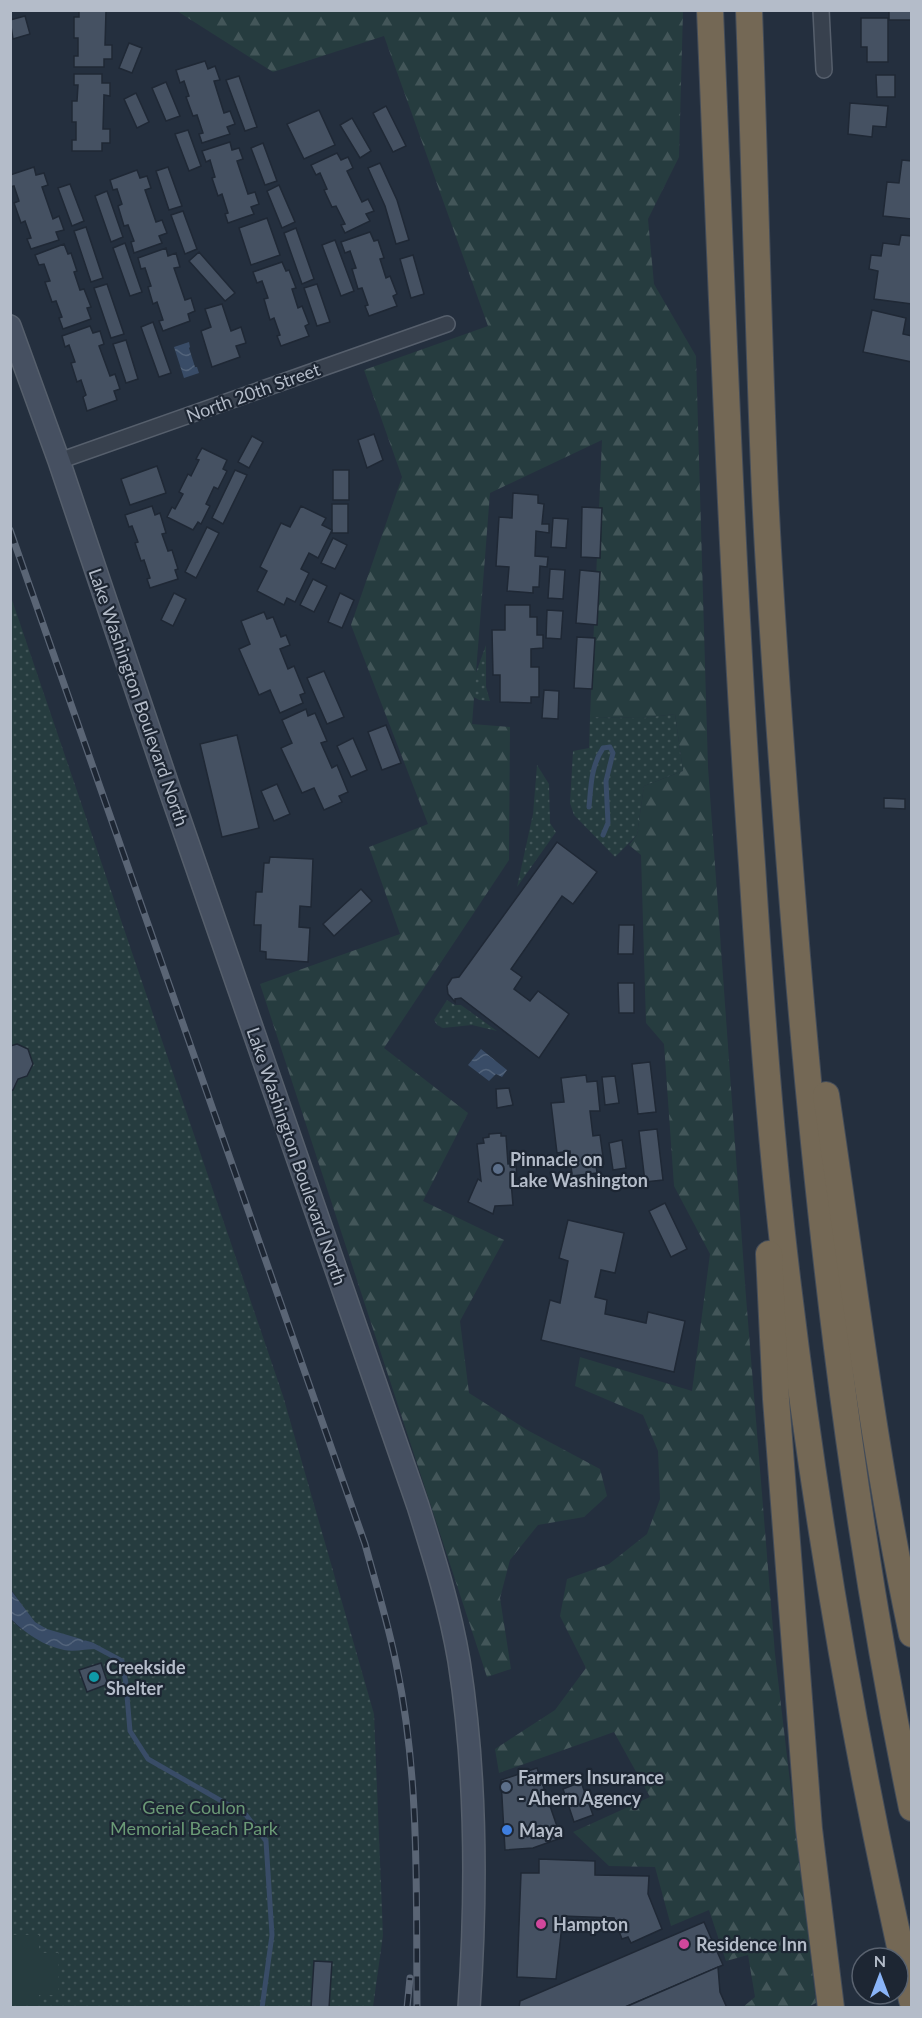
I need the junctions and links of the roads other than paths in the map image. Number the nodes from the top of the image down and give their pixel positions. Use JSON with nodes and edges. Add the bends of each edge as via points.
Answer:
{"nodes":[{"id":1,"x":710,"y":10,"type":"edge"},
{"id":2,"x":749,"y":10,"type":"edge"},
{"id":3,"x":820,"y":10,"type":"edge"},
{"id":4,"x":824,"y":70,"type":"dead end"},
{"id":5,"x":447,"y":324,"type":"dead end"},
{"id":6,"x":10,"y":326,"type":"edge"},
{"id":7,"x":60,"y":461,"type":"junction"},
{"id":8,"x":788,"y":831,"type":"junction"},
{"id":9,"x":763,"y":1014,"type":"junction"},
{"id":10,"x":912,"y":1634,"type":"edge"},
{"id":11,"x":912,"y":1808,"type":"edge"},
{"id":12,"x":912,"y":2000,"type":"edge"},
{"id":13,"x":470,"y":2007,"type":"edge"},
{"id":14,"x":831,"y":2007,"type":"edge"}],
"edges":[{"from":1,"to":9,"type":"highway","via":[[730,504]]},
{"from":2,"to":8,"type":"highway","via":[[765,488]]},
{"from":3,"to":4,"type":"street"},
{"from":5,"to":7,"type":"street","name":"North 20th Street"},
{"from":6,"to":7,"type":"street","name":"Lake Washington Boulevard North"},
{"from":7,"to":13,"type":"street","name":"Lake Washington Boulevard North","via":[[418,1506],[444,1594],[459,1660],[472,1780],[476,1864]]},
{"from":8,"to":10,"type":"highway","via":[[873,1424]]},
{"from":8,"to":11,"type":"highway","via":[[801,1013],[841,1382],[861,1525]]},
{"from":9,"to":12,"type":"highway","via":[[788,1285],[834,1608],[868,1801]]},
{"from":9,"to":14,"type":"highway","via":[[776,1399],[809,1829]]}]}
